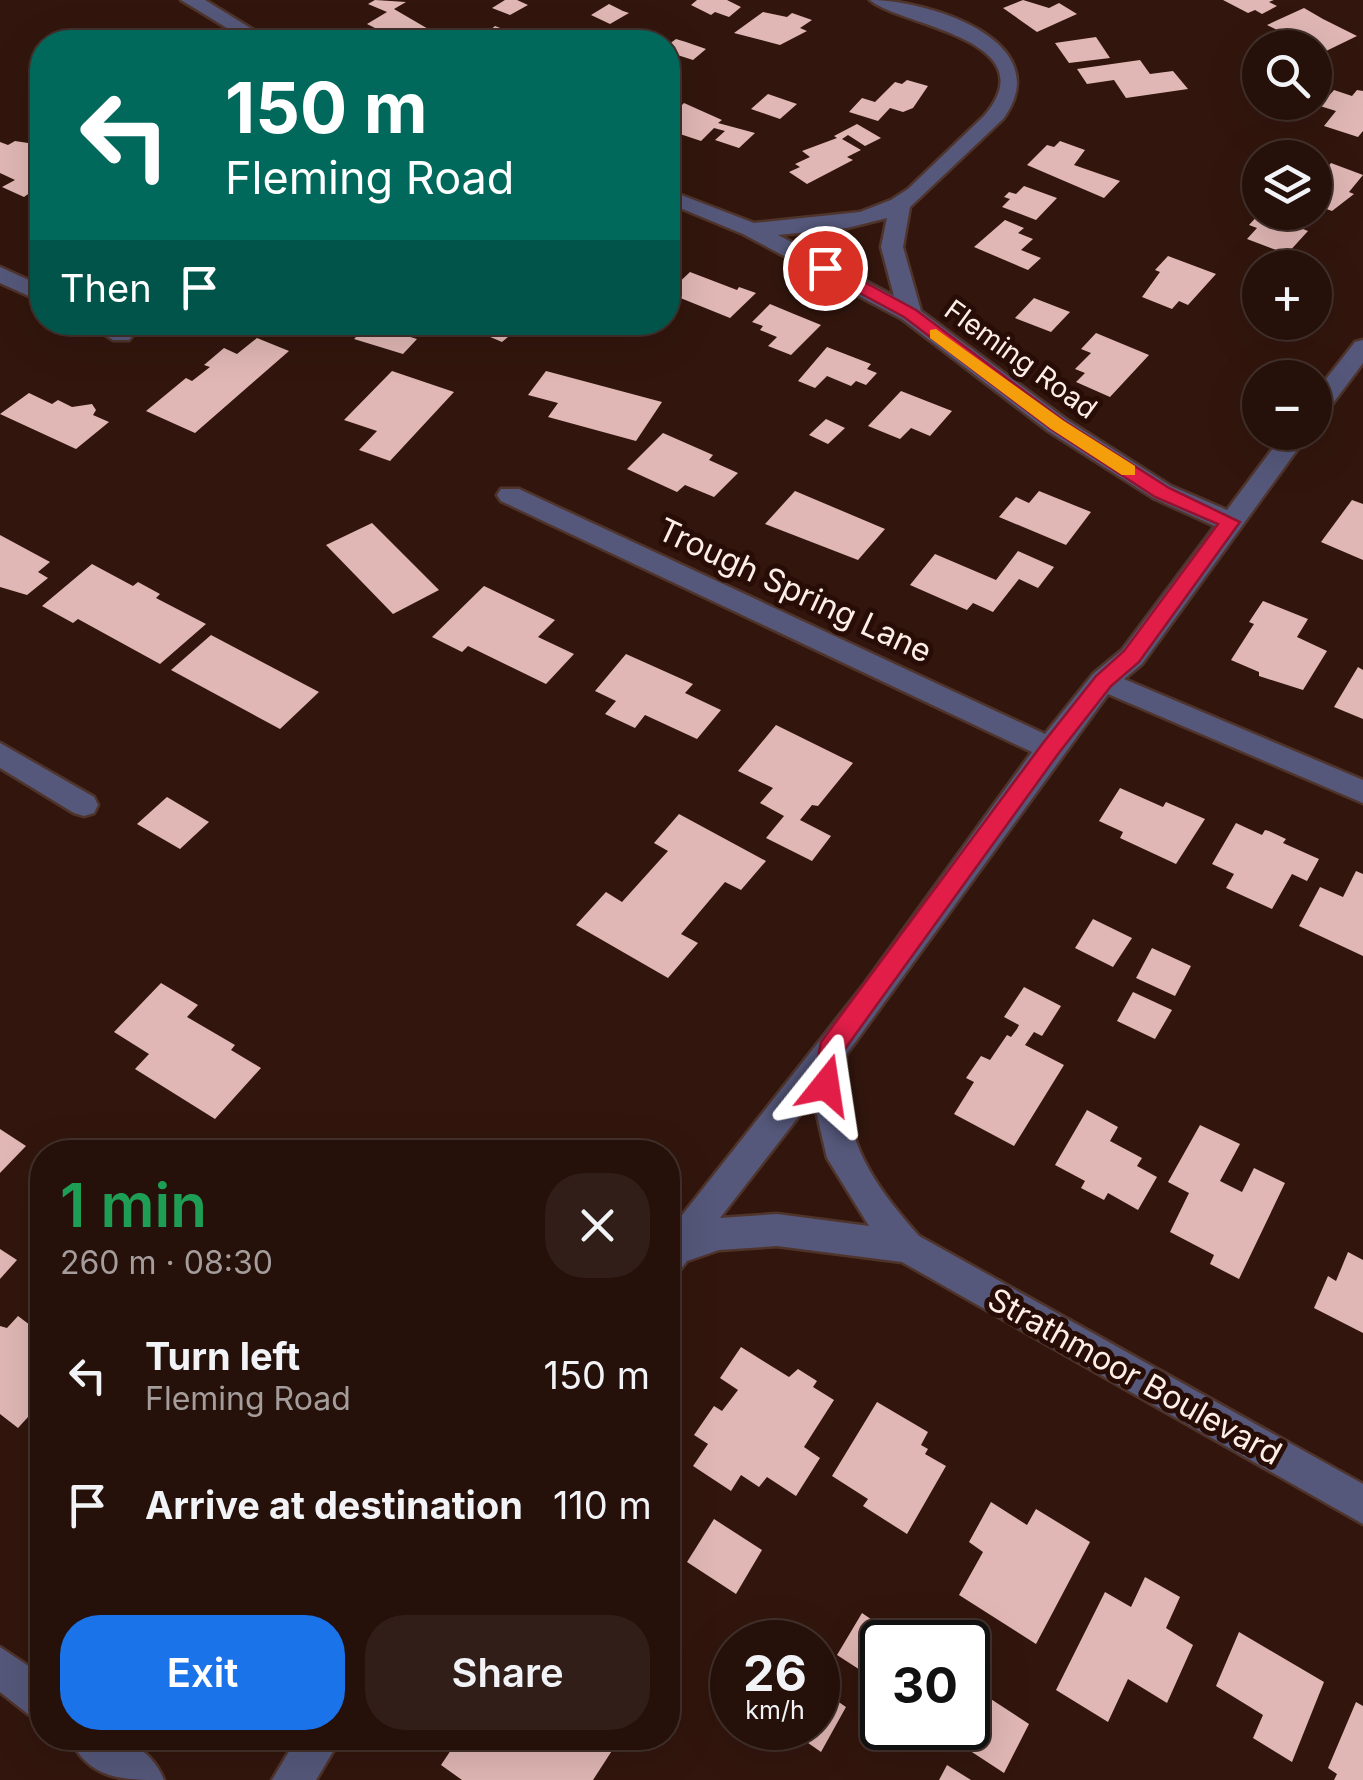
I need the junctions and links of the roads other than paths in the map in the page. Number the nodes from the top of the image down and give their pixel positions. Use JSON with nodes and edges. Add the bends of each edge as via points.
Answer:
{"nodes":[{"id":1,"x":191,"y":0,"type":"edge"},
{"id":2,"x":880,"y":0,"type":"edge"},
{"id":3,"x":242,"y":30,"type":"edge"},
{"id":4,"x":680,"y":201,"type":"edge"},
{"id":5,"x":900,"y":205,"type":"junction"},
{"id":6,"x":751,"y":229,"type":"junction"},
{"id":7,"x":0,"y":274,"type":"edge"},
{"id":8,"x":30,"y":289,"type":"edge"},
{"id":9,"x":910,"y":314,"type":"junction"},
{"id":10,"x":1363,"y":347,"type":"edge"},
{"id":11,"x":1332,"y":388,"type":"edge"},
{"id":12,"x":1284,"y":450,"type":"edge"},
{"id":13,"x":510,"y":496,"type":"dead end"},
{"id":14,"x":1230,"y":522,"type":"junction"},
{"id":15,"x":1103,"y":681,"type":"junction"},
{"id":16,"x":1050,"y":748,"type":"junction"},
{"id":17,"x":0,"y":754,"type":"edge"},
{"id":18,"x":1363,"y":792,"type":"edge"},
{"id":19,"x":84,"y":804,"type":"dead end"},
{"id":20,"x":830,"y":1050,"type":"junction"},
{"id":21,"x":680,"y":1242,"type":"edge"},
{"id":22,"x":907,"y":1247,"type":"junction"},
{"id":23,"x":680,"y":1250,"type":"edge"},
{"id":24,"x":1363,"y":1505,"type":"edge"},
{"id":25,"x":0,"y":1667,"type":"edge"},
{"id":26,"x":30,"y":1691,"type":"edge"},
{"id":27,"x":105,"y":1750,"type":"edge"},
{"id":28,"x":313,"y":1750,"type":"edge"},
{"id":29,"x":144,"y":1780,"type":"edge"},
{"id":30,"x":292,"y":1780,"type":"edge"}],
"edges":[{"from":1,"to":3,"type":"street"},
{"from":2,"to":5,"type":"street","via":[[972,34],[996,54],[1009,78],[1003,106]]},
{"from":4,"to":6,"type":"street","name":"Fleming Road"},
{"from":5,"to":6,"type":"street","via":[[856,218]]},
{"from":5,"to":9,"type":"street","via":[[892,247]]},
{"from":6,"to":9,"type":"street","name":"Fleming Road"},
{"from":7,"to":8,"type":"street"},
{"from":9,"to":14,"type":"street","name":"Fleming Road","via":[[1072,435],[1162,492]]},
{"from":10,"to":11,"type":"street"},
{"from":12,"to":14,"type":"street"},
{"from":13,"to":16,"type":"street","name":"Trough Spring Lane"},
{"from":14,"to":15,"type":"street","via":[[1132,657]]},
{"from":15,"to":16,"type":"street"},
{"from":15,"to":18,"type":"street"},
{"from":16,"to":20,"type":"street"},
{"from":17,"to":19,"type":"street"},
{"from":20,"to":21,"type":"street"},
{"from":20,"to":22,"type":"street","name":"Strathmoor Boulevard","via":[[827,1100],[842,1158]]},
{"from":22,"to":23,"type":"street","name":"Strathmoor Boulevard","via":[[777,1230],[719,1234]]},
{"from":22,"to":24,"type":"street","name":"Strathmoor Boulevard"},
{"from":25,"to":26,"type":"street"},
{"from":27,"to":29,"type":"street"},
{"from":28,"to":30,"type":"street"}]}
